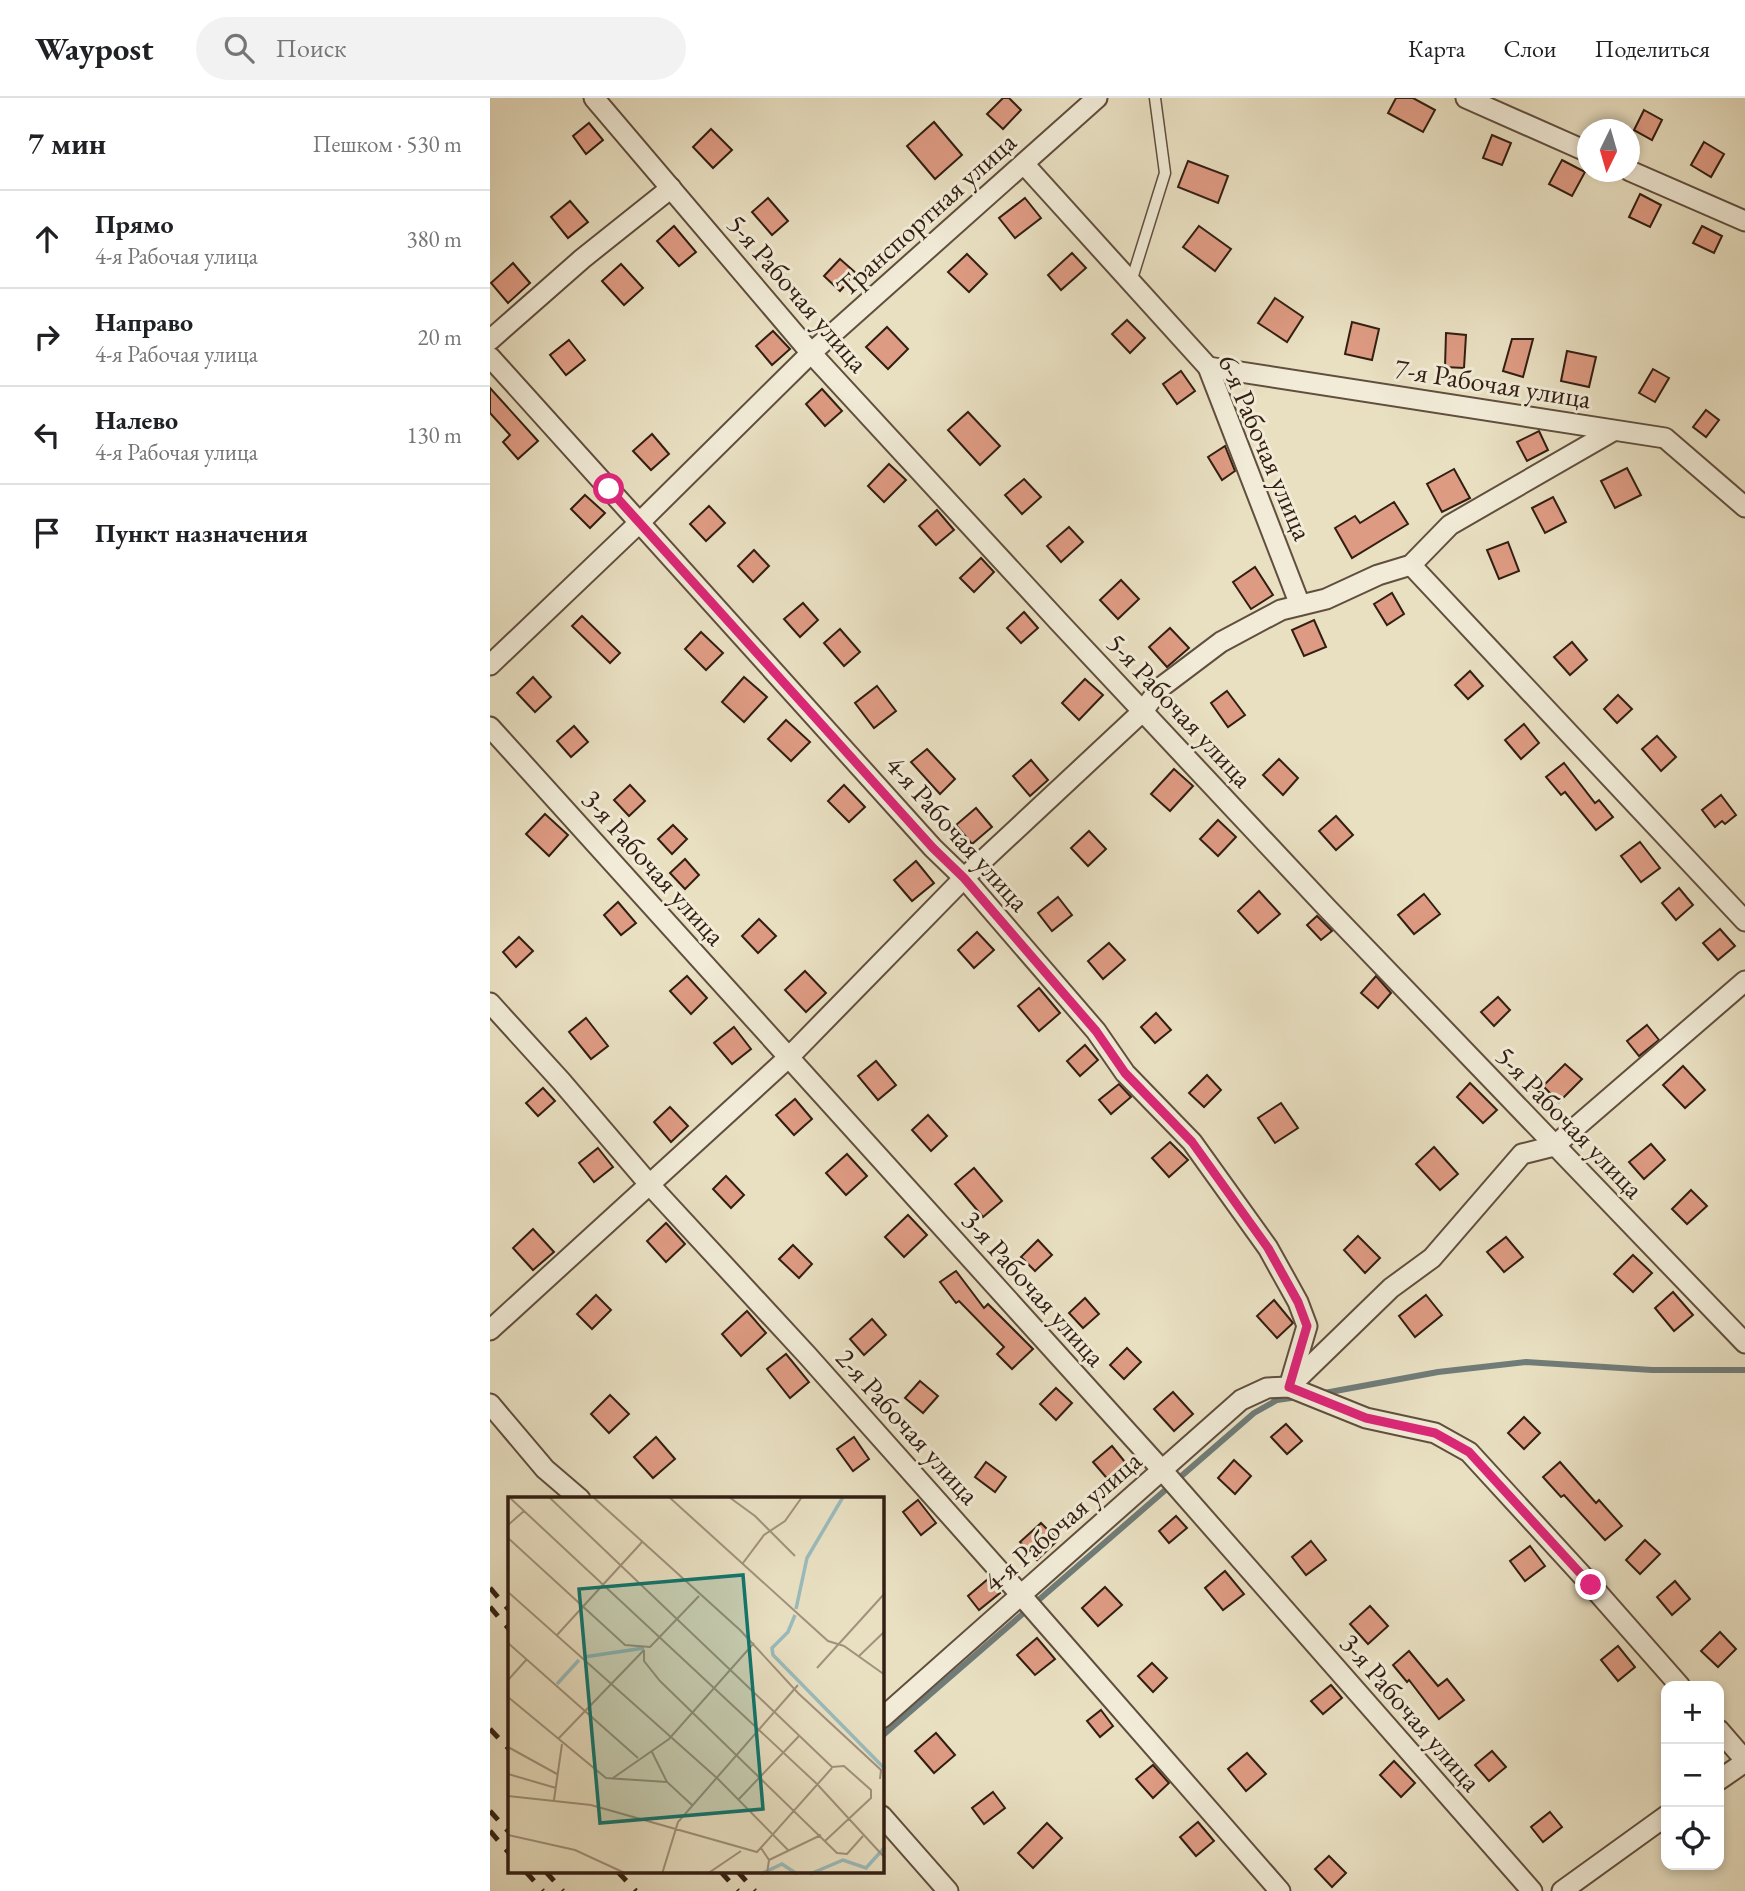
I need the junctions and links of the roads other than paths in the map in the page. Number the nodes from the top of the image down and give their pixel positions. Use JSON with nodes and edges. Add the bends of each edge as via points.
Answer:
{"nodes":[{"id":1,"x":594,"y":98,"type":"edge"},
{"id":2,"x":1097,"y":98,"type":"edge"},
{"id":3,"x":1155,"y":98,"type":"edge"},
{"id":4,"x":1466,"y":98,"type":"edge"},
{"id":5,"x":1577,"y":148,"type":"edge"},
{"id":6,"x":1024,"y":164,"type":"junction"},
{"id":7,"x":1640,"y":176,"type":"edge"},
{"id":8,"x":671,"y":188,"type":"junction"},
{"id":9,"x":1745,"y":221,"type":"edge"},
{"id":10,"x":1131,"y":282,"type":"junction"},
{"id":11,"x":490,"y":340,"type":"edge"},
{"id":12,"x":811,"y":353,"type":"junction"},
{"id":13,"x":490,"y":357,"type":"edge"},
{"id":14,"x":1208,"y":366,"type":"junction"},
{"id":15,"x":1613,"y":431,"type":"junction"},
{"id":16,"x":1745,"y":507,"type":"edge"},
{"id":17,"x":640,"y":522,"type":"junction"},
{"id":18,"x":1411,"y":565,"type":"junction"},
{"id":19,"x":1300,"y":605,"type":"junction"},
{"id":20,"x":490,"y":664,"type":"edge"},
{"id":21,"x":1143,"y":711,"type":"junction"},
{"id":22,"x":490,"y":727,"type":"edge"},
{"id":23,"x":964,"y":878,"type":"junction"},
{"id":24,"x":1745,"y":921,"type":"edge"},
{"id":25,"x":1745,"y":981,"type":"edge"},
{"id":26,"x":490,"y":1003,"type":"edge"},
{"id":27,"x":789,"y":1058,"type":"junction"},
{"id":28,"x":1554,"y":1146,"type":"junction"},
{"id":29,"x":649,"y":1184,"type":"junction"},
{"id":30,"x":490,"y":1330,"type":"edge"},
{"id":31,"x":1745,"y":1343,"type":"edge"},
{"id":32,"x":1289,"y":1387,"type":"junction"},
{"id":33,"x":490,"y":1404,"type":"edge"},
{"id":34,"x":1162,"y":1470,"type":"junction"},
{"id":35,"x":578,"y":1497,"type":"edge"},
{"id":36,"x":1020,"y":1594,"type":"junction"},
{"id":37,"x":1677,"y":1681,"type":"edge"},
{"id":38,"x":884,"y":1716,"type":"edge"},
{"id":39,"x":1724,"y":1736,"type":"edge"},
{"id":40,"x":1745,"y":1761,"type":"edge"},
{"id":41,"x":1724,"y":1776,"type":"edge"},
{"id":42,"x":884,"y":1818,"type":"edge"},
{"id":43,"x":1661,"y":1820,"type":"edge"},
{"id":44,"x":948,"y":1891,"type":"edge"},
{"id":45,"x":1280,"y":1891,"type":"edge"},
{"id":46,"x":1532,"y":1891,"type":"edge"},
{"id":47,"x":1562,"y":1891,"type":"edge"}],
"edges":[{"from":1,"to":8,"type":"street","name":"5-я Рабочая улица"},
{"from":2,"to":6,"type":"street","name":"Транспортная улица"},
{"from":3,"to":10,"type":"lane","via":[[1164,173]]},
{"from":4,"to":5,"type":"street"},
{"from":6,"to":10,"type":"street","name":"6-я Рабочая улица"},
{"from":6,"to":12,"type":"street","name":"Транспортная улица"},
{"from":7,"to":9,"type":"street"},
{"from":8,"to":11,"type":"street"},
{"from":8,"to":12,"type":"street","name":"5-я Рабочая улица"},
{"from":10,"to":14,"type":"street","name":"6-я Рабочая улица"},
{"from":12,"to":17,"type":"street","name":"Транспортная улица"},
{"from":12,"to":21,"type":"street","name":"5-я Рабочая улица"},
{"from":13,"to":17,"type":"street","name":"4-я Рабочая улица"},
{"from":14,"to":15,"type":"street","name":"7-я Рабочая улица"},
{"from":14,"to":19,"type":"street","name":"6-я Рабочая улица"},
{"from":15,"to":16,"type":"street","name":"7-я Рабочая улица","via":[[1665,438]]},
{"from":15,"to":18,"type":"street","via":[[1450,525]]},
{"from":17,"to":20,"type":"street","name":"Транспортная улица"},
{"from":17,"to":23,"type":"street","name":"4-я Рабочая улица"},
{"from":18,"to":19,"type":"street"},
{"from":18,"to":24,"type":"street"},
{"from":19,"to":21,"type":"street","via":[[1281,610],[1221,642],[1160,688]]},
{"from":21,"to":23,"type":"street"},
{"from":21,"to":28,"type":"street","name":"5-я Рабочая улица"},
{"from":22,"to":27,"type":"street","name":"3-я Рабочая улица"},
{"from":23,"to":27,"type":"street"},
{"from":23,"to":32,"type":"street","name":"4-я Рабочая улица","via":[[1096,1031],[1125,1073],[1192,1142],[1268,1248],[1307,1326]]},
{"from":25,"to":28,"type":"street"},
{"from":26,"to":29,"type":"street","name":"2-я Рабочая улица"},
{"from":27,"to":29,"type":"street"},
{"from":27,"to":34,"type":"street","name":"3-я Рабочая улица"},
{"from":28,"to":31,"type":"street","name":"5-я Рабочая улица"},
{"from":28,"to":32,"type":"street","via":[[1522,1154],[1432,1258],[1391,1288]]},
{"from":29,"to":30,"type":"street"},
{"from":29,"to":36,"type":"street","name":"2-я Рабочая улица"},
{"from":32,"to":34,"type":"street","name":"4-я Рабочая улица","via":[[1267,1388],[1241,1400]]},
{"from":32,"to":37,"type":"street","via":[[1366,1418],[1435,1433],[1469,1452]]},
{"from":33,"to":35,"type":"street","via":[[545,1469]]},
{"from":34,"to":36,"type":"street","name":"4-я Рабочая улица"},
{"from":34,"to":46,"type":"street","name":"3-я Рабочая улица"},
{"from":36,"to":38,"type":"street","name":"4-я Рабочая улица"},
{"from":36,"to":45,"type":"street","name":"2-я Рабочая улица"},
{"from":39,"to":40,"type":"street"},
{"from":40,"to":41,"type":"street"},
{"from":42,"to":44,"type":"street"},
{"from":43,"to":47,"type":"street"}]}
